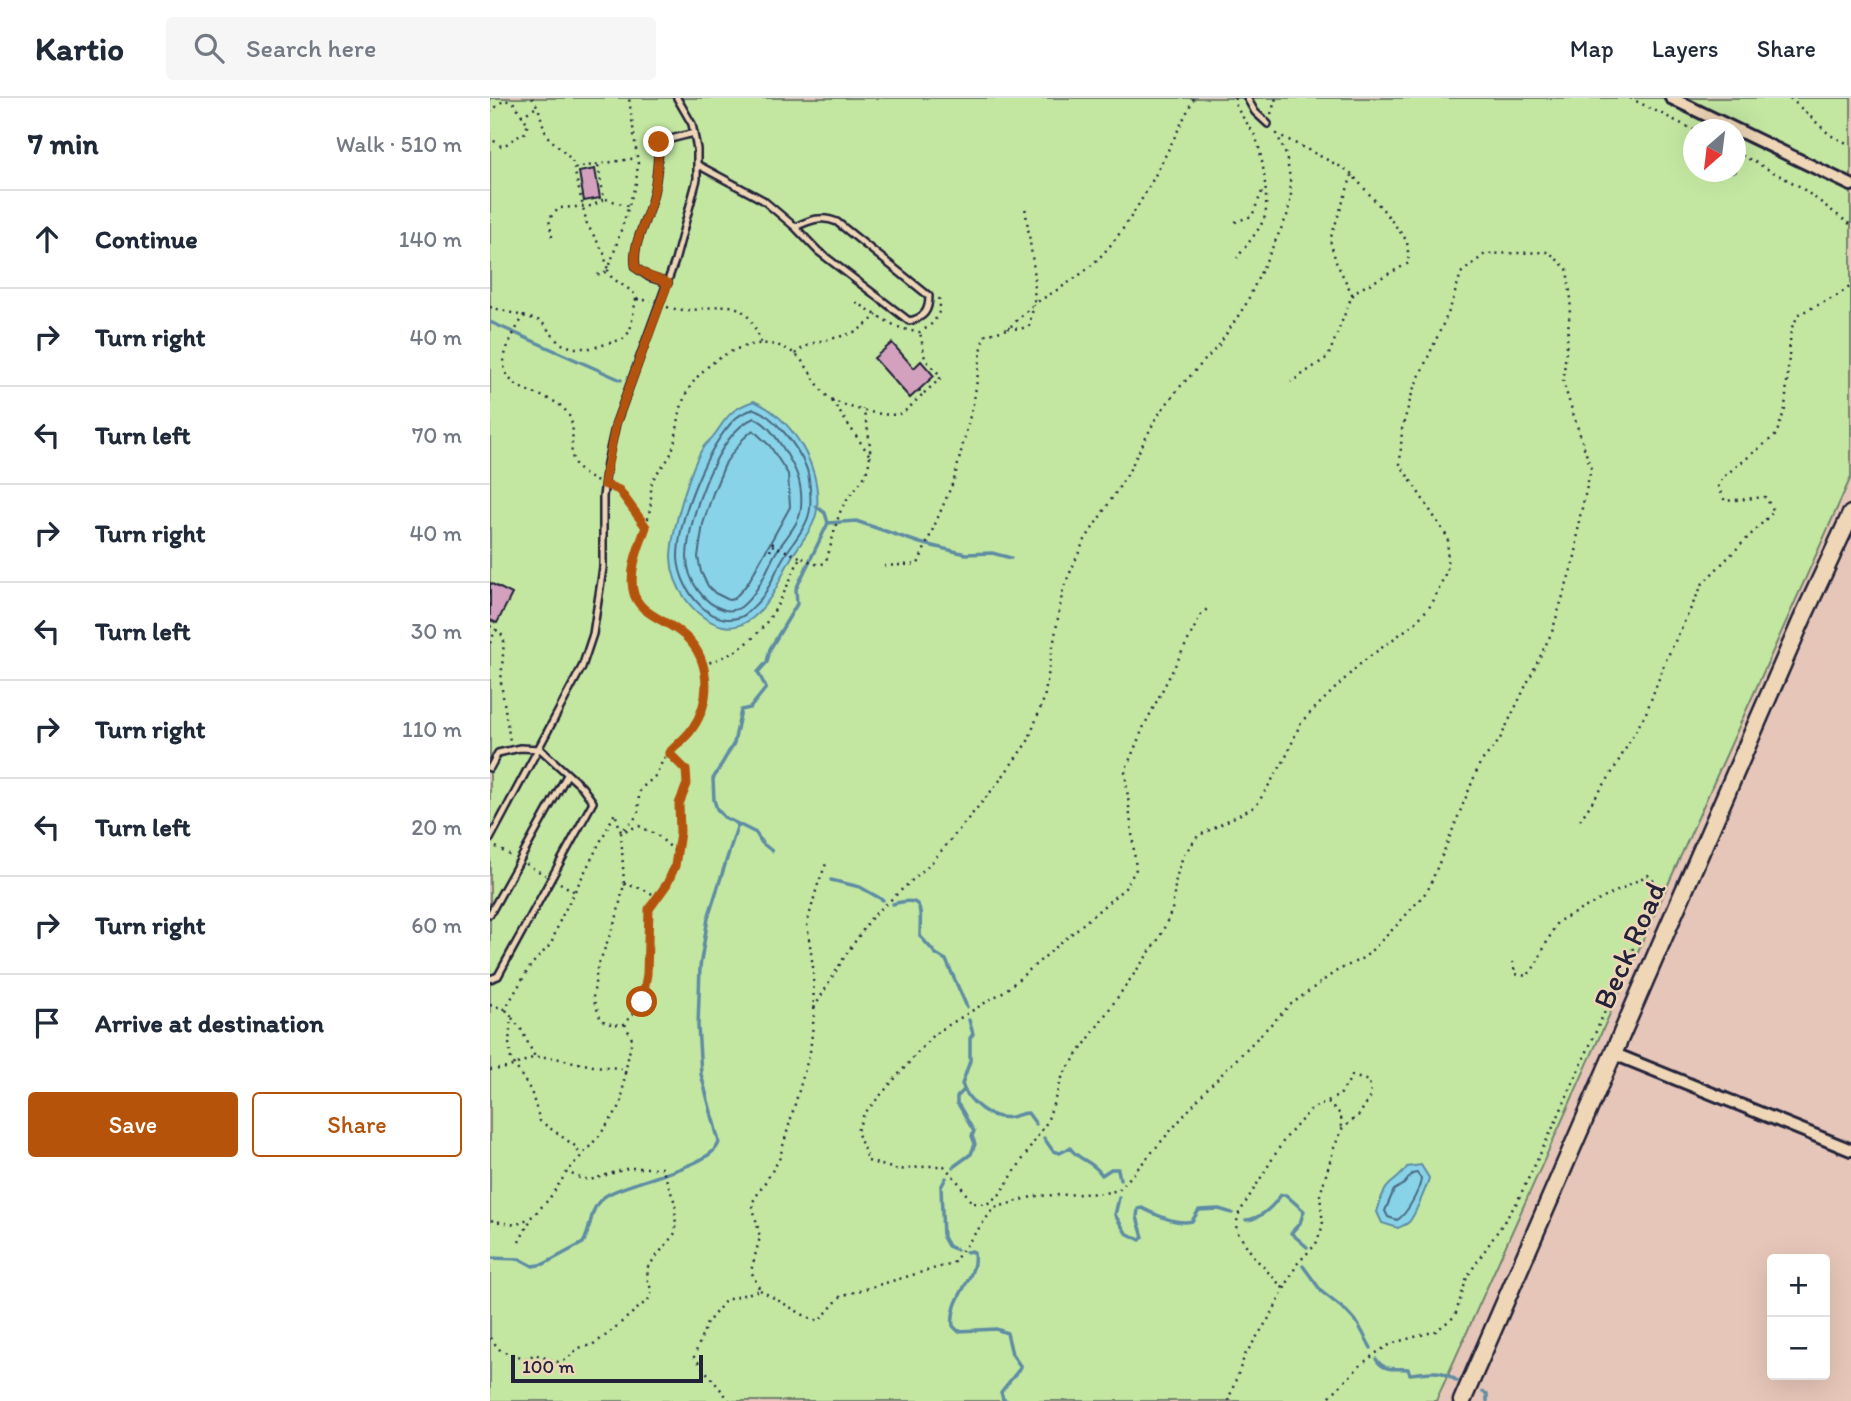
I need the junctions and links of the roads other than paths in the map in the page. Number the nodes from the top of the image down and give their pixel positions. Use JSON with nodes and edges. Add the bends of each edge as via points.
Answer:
{"nodes":[{"id":1,"x":677,"y":98,"type":"edge"},
{"id":2,"x":1247,"y":98,"type":"edge"},
{"id":3,"x":1671,"y":98,"type":"edge"},
{"id":4,"x":1268,"y":124,"type":"dead end"},
{"id":5,"x":694,"y":133,"type":"junction"},
{"id":6,"x":698,"y":165,"type":"junction"},
{"id":7,"x":1851,"y":185,"type":"edge"},
{"id":8,"x":795,"y":227,"type":"junction"},
{"id":9,"x":668,"y":283,"type":"junction"},
{"id":10,"x":1851,"y":513,"type":"edge"},
{"id":11,"x":540,"y":749,"type":"junction"},
{"id":12,"x":490,"y":768,"type":"edge"},
{"id":13,"x":567,"y":775,"type":"junction"},
{"id":14,"x":490,"y":841,"type":"edge"},
{"id":15,"x":490,"y":914,"type":"edge"},
{"id":16,"x":490,"y":979,"type":"edge"},
{"id":17,"x":1612,"y":1053,"type":"junction"},
{"id":18,"x":1851,"y":1150,"type":"edge"},
{"id":19,"x":1462,"y":1401,"type":"edge"}],
"edges":[{"from":1,"to":5,"type":"lane"},
{"from":2,"to":4,"type":"lane"},
{"from":3,"to":7,"type":"street"},
{"from":5,"to":6,"type":"lane"},
{"from":5,"to":9,"type":"lane","via":[[659,142],[652,202],[634,257],[636,268]]},
{"from":6,"to":8,"type":"lane","via":[[763,200]]},
{"from":6,"to":9,"type":"lane"},
{"from":8,"to":8,"type":"lane","via":[[818,251],[909,321],[920,319],[929,307],[929,296],[837,222],[811,220]]},
{"from":9,"to":11,"type":"lane","via":[[616,423],[604,484],[603,568],[593,634],[582,667]]},
{"from":10,"to":17,"type":"main road","name":"Beck Road"},
{"from":11,"to":12,"type":"lane","via":[[498,753]]},
{"from":11,"to":13,"type":"lane"},
{"from":11,"to":14,"type":"lane"},
{"from":13,"to":15,"type":"lane"},
{"from":13,"to":16,"type":"lane","via":[[593,802],[498,976]]},
{"from":17,"to":18,"type":"street"},
{"from":17,"to":19,"type":"main road","name":"Beck Road"}]}
